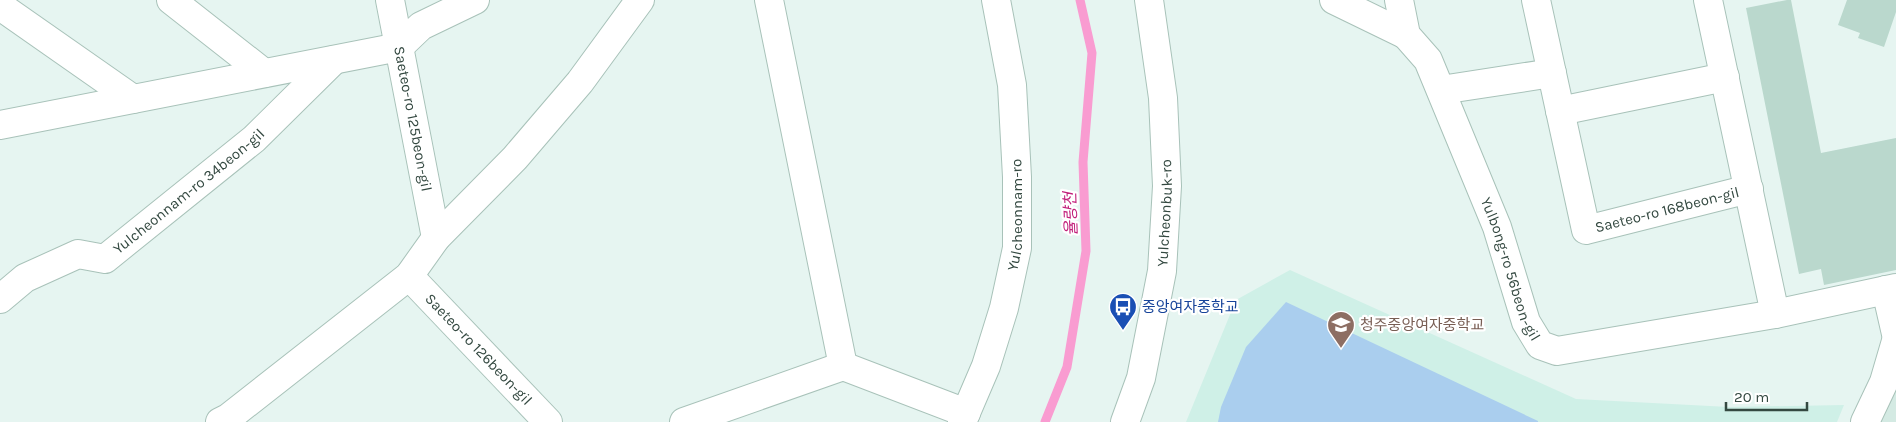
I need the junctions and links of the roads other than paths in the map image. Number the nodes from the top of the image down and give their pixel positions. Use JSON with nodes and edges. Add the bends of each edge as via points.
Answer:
{"nodes":[{"id":1,"x":171,"y":0,"type":"edge"},
{"id":2,"x":390,"y":0,"type":"edge"},
{"id":3,"x":474,"y":0,"type":"edge"},
{"id":4,"x":640,"y":0,"type":"edge"},
{"id":5,"x":769,"y":0,"type":"edge"},
{"id":6,"x":996,"y":0,"type":"edge"},
{"id":7,"x":1149,"y":0,"type":"edge"},
{"id":8,"x":1334,"y":0,"type":"edge"},
{"id":9,"x":1399,"y":0,"type":"edge"},
{"id":10,"x":1536,"y":0,"type":"edge"},
{"id":11,"x":1708,"y":0,"type":"edge"},
{"id":12,"x":0,"y":6,"type":"edge"},
{"id":13,"x":1406,"y":35,"type":"junction"},
{"id":14,"x":398,"y":47,"type":"junction"},
{"id":15,"x":334,"y":60,"type":"junction"},
{"id":16,"x":264,"y":73,"type":"junction"},
{"id":17,"x":1552,"y":73,"type":"junction"},
{"id":18,"x":1725,"y":77,"type":"junction"},
{"id":19,"x":1441,"y":90,"type":"junction"},
{"id":20,"x":133,"y":99,"type":"junction"},
{"id":21,"x":1560,"y":111,"type":"junction"},
{"id":22,"x":0,"y":125,"type":"edge"},
{"id":23,"x":1749,"y":190,"type":"junction"},
{"id":24,"x":436,"y":238,"type":"junction"},
{"id":25,"x":409,"y":276,"type":"junction"},
{"id":26,"x":1891,"y":289,"type":"edge"},
{"id":27,"x":0,"y":299,"type":"edge"},
{"id":28,"x":1775,"y":314,"type":"junction"},
{"id":29,"x":1896,"y":334,"type":"edge"},
{"id":30,"x":1896,"y":341,"type":"edge"},
{"id":31,"x":843,"y":366,"type":"junction"},
{"id":32,"x":964,"y":418,"type":"edge"},
{"id":33,"x":226,"y":421,"type":"edge"},
{"id":34,"x":548,"y":422,"type":"edge"},
{"id":35,"x":684,"y":422,"type":"edge"},
{"id":36,"x":1125,"y":422,"type":"edge"},
{"id":37,"x":1865,"y":422,"type":"edge"}],
"edges":[{"from":1,"to":16,"type":"street"},
{"from":2,"to":14,"type":"street","name":"Saeteo-ro 125beon-gil"},
{"from":3,"to":14,"type":"street","via":[[421,26]]},
{"from":4,"to":24,"type":"street","via":[[580,82],[520,151]]},
{"from":5,"to":31,"type":"street"},
{"from":6,"to":32,"type":"street","name":"Yulcheonnam-ro","via":[[1012,85],[1017,248],[1004,308],[986,366]]},
{"from":7,"to":36,"type":"street","name":"Yulcheonbuk-ro","via":[[1163,98],[1167,186],[1162,271],[1156,305],[1140,378]]},
{"from":8,"to":13,"type":"street"},
{"from":9,"to":13,"type":"street"},
{"from":10,"to":17,"type":"street","name":"Saeteo-ro 168beon-gil"},
{"from":11,"to":18,"type":"street","name":"Saeteo-ro 168beon-gil"},
{"from":12,"to":20,"type":"street"},
{"from":13,"to":19,"type":"street","name":"Yulbong-ro 56beon-gil","via":[[1428,60]]},
{"from":14,"to":15,"type":"street"},
{"from":14,"to":24,"type":"street","name":"Saeteo-ro 125beon-gil"},
{"from":15,"to":16,"type":"street"},
{"from":15,"to":27,"type":"street","name":"Yulcheonnam-ro 34beon-gil","via":[[254,139],[105,259],[78,254],[26,278]]},
{"from":16,"to":20,"type":"street"},
{"from":17,"to":19,"type":"street"},
{"from":17,"to":21,"type":"street","name":"Saeteo-ro 168beon-gil"},
{"from":18,"to":21,"type":"street"},
{"from":18,"to":23,"type":"street","name":"Saeteo-ro 168beon-gil"},
{"from":19,"to":28,"type":"street","name":"Yulbong-ro 56beon-gil","via":[[1498,227],[1526,322],[1540,344],[1557,351]]},
{"from":20,"to":22,"type":"street"},
{"from":21,"to":23,"type":"street","name":"Saeteo-ro 168beon-gil","via":[[1586,230]]},
{"from":23,"to":28,"type":"street","name":"Saeteo-ro 168beon-gil"},
{"from":24,"to":25,"type":"street"},
{"from":25,"to":33,"type":"street"},
{"from":25,"to":34,"type":"street","name":"Saeteo-ro 126beon-gil"},
{"from":26,"to":28,"type":"street","name":"Yulbong-ro 56beon-gil"},
{"from":26,"to":29,"type":"street"},
{"from":30,"to":37,"type":"street","via":[[1884,382]]},
{"from":31,"to":32,"type":"street"},
{"from":31,"to":35,"type":"street"}]}
